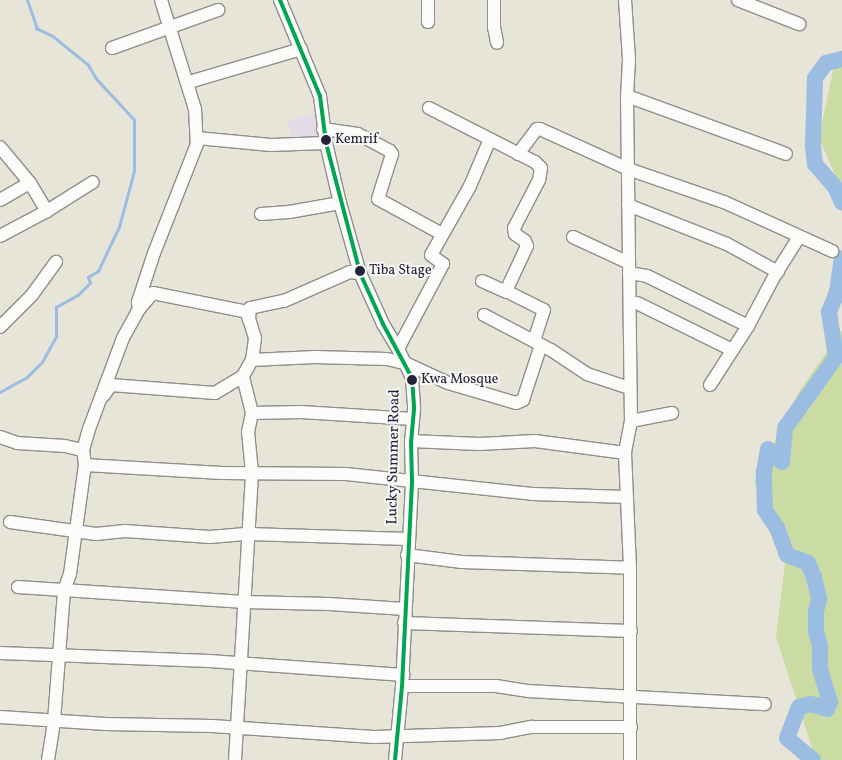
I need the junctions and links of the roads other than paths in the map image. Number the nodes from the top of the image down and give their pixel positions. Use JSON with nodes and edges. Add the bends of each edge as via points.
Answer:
{"nodes":[{"id":1,"x":161,"y":0,"type":"edge"},
{"id":2,"x":280,"y":0,"type":"edge"},
{"id":3,"x":428,"y":0,"type":"edge"},
{"id":4,"x":494,"y":0,"type":"edge"},
{"id":5,"x":625,"y":0,"type":"edge"},
{"id":6,"x":738,"y":0,"type":"edge"},
{"id":7,"x":218,"y":10,"type":"dead end"},
{"id":8,"x":428,"y":22,"type":"dead end"},
{"id":9,"x":799,"y":24,"type":"dead end"},
{"id":10,"x":170,"y":28,"type":"junction"},
{"id":11,"x":497,"y":43,"type":"dead end"},
{"id":12,"x":112,"y":48,"type":"dead end"},
{"id":13,"x":301,"y":49,"type":"junction"},
{"id":14,"x":189,"y":82,"type":"junction"},
{"id":15,"x":627,"y":96,"type":"junction"},
{"id":16,"x":428,"y":108,"type":"dead end"},
{"id":17,"x":324,"y":129,"type":"junction"},
{"id":18,"x":197,"y":138,"type":"junction"},
{"id":19,"x":490,"y":139,"type":"junction"},
{"id":20,"x":326,"y":143,"type":"junction"},
{"id":21,"x":0,"y":147,"type":"edge"},
{"id":22,"x":518,"y":154,"type":"junction"},
{"id":23,"x":786,"y":154,"type":"dead end"},
{"id":24,"x":628,"y":169,"type":"junction"},
{"id":25,"x":93,"y":182,"type":"dead end"},
{"id":26,"x":30,"y":183,"type":"junction"},
{"id":27,"x":0,"y":200,"type":"edge"},
{"id":28,"x":340,"y":203,"type":"junction"},
{"id":29,"x":628,"y":205,"type":"junction"},
{"id":30,"x":47,"y":211,"type":"junction"},
{"id":31,"x":261,"y":214,"type":"dead end"},
{"id":32,"x":442,"y":234,"type":"junction"},
{"id":33,"x":0,"y":236,"type":"edge"},
{"id":34,"x":573,"y":237,"type":"dead end"},
{"id":35,"x":799,"y":237,"type":"junction"},
{"id":36,"x":832,"y":251,"type":"dead end"},
{"id":37,"x":56,"y":262,"type":"dead end"},
{"id":38,"x":629,"y":268,"type":"junction"},
{"id":39,"x":778,"y":272,"type":"dead end"},
{"id":40,"x":360,"y":273,"type":"junction"},
{"id":41,"x":482,"y":281,"type":"dead end"},
{"id":42,"x":507,"y":292,"type":"junction"},
{"id":43,"x":637,"y":303,"type":"dead end"},
{"id":44,"x":139,"y":309,"type":"junction"},
{"id":45,"x":248,"y":315,"type":"junction"},
{"id":46,"x":484,"y":315,"type":"dead end"},
{"id":47,"x":748,"y":326,"type":"junction"},
{"id":48,"x":0,"y":327,"type":"edge"},
{"id":49,"x":538,"y":343,"type":"junction"},
{"id":50,"x":400,"y":346,"type":"dead end"},
{"id":51,"x":732,"y":350,"type":"junction"},
{"id":52,"x":252,"y":360,"type":"junction"},
{"id":53,"x":405,"y":363,"type":"junction"},
{"id":54,"x":243,"y":376,"type":"junction"},
{"id":55,"x":710,"y":385,"type":"dead end"},
{"id":56,"x":629,"y":388,"type":"junction"},
{"id":57,"x":99,"y":404,"type":"junction"},
{"id":58,"x":672,"y":413,"type":"dead end"},
{"id":59,"x":252,"y":414,"type":"junction"},
{"id":60,"x":413,"y":420,"type":"junction"},
{"id":61,"x":631,"y":421,"type":"junction"},
{"id":62,"x":0,"y":437,"type":"edge"},
{"id":63,"x":411,"y":441,"type":"junction"},
{"id":64,"x":84,"y":450,"type":"junction"},
{"id":65,"x":625,"y":453,"type":"junction"},
{"id":66,"x":84,"y":466,"type":"junction"},
{"id":67,"x":252,"y":472,"type":"junction"},
{"id":68,"x":412,"y":482,"type":"junction"},
{"id":69,"x":627,"y":497,"type":"junction"},
{"id":70,"x":10,"y":522,"type":"dead end"},
{"id":71,"x":75,"y":532,"type":"junction"},
{"id":72,"x":248,"y":534,"type":"junction"},
{"id":73,"x":408,"y":539,"type":"junction"},
{"id":74,"x":407,"y":555,"type":"junction"},
{"id":75,"x":630,"y":568,"type":"junction"},
{"id":76,"x":18,"y":587,"type":"dead end"},
{"id":77,"x":64,"y":591,"type":"junction"},
{"id":78,"x":244,"y":602,"type":"junction"},
{"id":79,"x":405,"y":609,"type":"junction"},
{"id":80,"x":404,"y":623,"type":"junction"},
{"id":81,"x":631,"y":631,"type":"junction"},
{"id":82,"x":0,"y":653,"type":"edge"},
{"id":83,"x":59,"y":656,"type":"junction"},
{"id":84,"x":239,"y":664,"type":"junction"},
{"id":85,"x":403,"y":680,"type":"junction"},
{"id":86,"x":632,"y":696,"type":"junction"},
{"id":87,"x":765,"y":704,"type":"dead end"},
{"id":88,"x":0,"y":717,"type":"edge"},
{"id":89,"x":54,"y":720,"type":"junction"},
{"id":90,"x":631,"y":727,"type":"junction"},
{"id":91,"x":237,"y":729,"type":"junction"},
{"id":92,"x":398,"y":737,"type":"junction"},
{"id":93,"x":48,"y":760,"type":"edge"},
{"id":94,"x":235,"y":760,"type":"edge"},
{"id":95,"x":395,"y":760,"type":"edge"},
{"id":96,"x":630,"y":760,"type":"edge"}],
"edges":[{"from":1,"to":10,"type":"street"},
{"from":2,"to":13,"type":"street","name":"Lucky Summer Road"},
{"from":3,"to":8,"type":"street"},
{"from":4,"to":11,"type":"street"},
{"from":5,"to":15,"type":"street","via":[[629,59]]},
{"from":6,"to":9,"type":"street"},
{"from":7,"to":10,"type":"street"},
{"from":10,"to":12,"type":"street"},
{"from":10,"to":14,"type":"street"},
{"from":13,"to":14,"type":"street"},
{"from":13,"to":17,"type":"street","name":"Lucky Summer Road","via":[[320,96]]},
{"from":14,"to":18,"type":"street"},
{"from":15,"to":23,"type":"street"},
{"from":15,"to":24,"type":"street"},
{"from":16,"to":19,"type":"street"},
{"from":17,"to":20,"type":"street","name":"Lucky Summer Road"},
{"from":17,"to":32,"type":"street","via":[[358,134],[390,151],[392,154],[378,199]]},
{"from":18,"to":20,"type":"street","via":[[271,145]]},
{"from":18,"to":44,"type":"street","via":[[192,161],[154,253],[138,302]]},
{"from":19,"to":22,"type":"street"},
{"from":19,"to":32,"type":"street","via":[[470,186]]},
{"from":20,"to":28,"type":"street","name":"Lucky Summer Road"},
{"from":21,"to":26,"type":"street"},
{"from":22,"to":24,"type":"street","via":[[540,129]]},
{"from":22,"to":42,"type":"street","via":[[539,165],[542,173],[514,228],[515,234],[527,246]]},
{"from":24,"to":29,"type":"street"},
{"from":24,"to":35,"type":"street","via":[[724,202]]},
{"from":25,"to":30,"type":"street"},
{"from":26,"to":27,"type":"street"},
{"from":26,"to":30,"type":"street"},
{"from":28,"to":31,"type":"street"},
{"from":28,"to":40,"type":"street","name":"Lucky Summer Road"},
{"from":29,"to":38,"type":"street"},
{"from":29,"to":39,"type":"street","via":[[727,244]]},
{"from":30,"to":33,"type":"street"},
{"from":32,"to":50,"type":"street","via":[[431,255],[443,265]]},
{"from":34,"to":38,"type":"street"},
{"from":35,"to":36,"type":"street"},
{"from":35,"to":47,"type":"street"},
{"from":37,"to":48,"type":"street","via":[[32,295]]},
{"from":38,"to":47,"type":"street"},
{"from":38,"to":56,"type":"street"},
{"from":40,"to":45,"type":"street","via":[[350,272],[284,302],[250,308]]},
{"from":40,"to":53,"type":"street","name":"Lucky Summer Road"},
{"from":41,"to":42,"type":"street"},
{"from":42,"to":49,"type":"street","via":[[544,310]]},
{"from":43,"to":51,"type":"street"},
{"from":44,"to":45,"type":"street","via":[[154,293]]},
{"from":44,"to":57,"type":"street","via":[[123,338]]},
{"from":45,"to":52,"type":"street","via":[[254,338]]},
{"from":46,"to":49,"type":"street"},
{"from":47,"to":51,"type":"street"},
{"from":49,"to":53,"type":"street","via":[[523,400],[516,403],[448,383]]},
{"from":49,"to":56,"type":"street","via":[[587,374]]},
{"from":51,"to":55,"type":"street"},
{"from":52,"to":53,"type":"street","via":[[315,356],[387,359]]},
{"from":52,"to":54,"type":"street"},
{"from":53,"to":60,"type":"street","name":"Lucky Summer Road","via":[[412,378]]},
{"from":54,"to":57,"type":"street","via":[[215,393],[111,385]]},
{"from":54,"to":59,"type":"street"},
{"from":56,"to":61,"type":"street"},
{"from":57,"to":64,"type":"street"},
{"from":58,"to":61,"type":"street"},
{"from":59,"to":60,"type":"street","via":[[301,412]]},
{"from":59,"to":67,"type":"street","via":[[248,432]]},
{"from":60,"to":63,"type":"street","name":"Lucky Summer Road"},
{"from":61,"to":65,"type":"street"},
{"from":62,"to":64,"type":"street","via":[[17,443]]},
{"from":63,"to":65,"type":"street","via":[[480,444],[535,441]]},
{"from":63,"to":68,"type":"street","name":"Lucky Summer Road"},
{"from":64,"to":66,"type":"street"},
{"from":65,"to":69,"type":"street"},
{"from":66,"to":67,"type":"street"},
{"from":66,"to":71,"type":"street"},
{"from":67,"to":68,"type":"street","via":[[346,474]]},
{"from":67,"to":72,"type":"street"},
{"from":68,"to":69,"type":"street","via":[[532,494]]},
{"from":68,"to":73,"type":"street","name":"Lucky Summer Road"},
{"from":69,"to":75,"type":"street"},
{"from":70,"to":71,"type":"street"},
{"from":71,"to":72,"type":"street","via":[[125,531],[210,537]]},
{"from":71,"to":77,"type":"street","via":[[70,574]]},
{"from":72,"to":73,"type":"street"},
{"from":72,"to":78,"type":"street"},
{"from":73,"to":74,"type":"street","name":"Lucky Summer Road"},
{"from":74,"to":75,"type":"street","via":[[462,562]]},
{"from":74,"to":79,"type":"street","name":"Lucky Summer Road"},
{"from":75,"to":81,"type":"street"},
{"from":76,"to":77,"type":"street"},
{"from":77,"to":78,"type":"street"},
{"from":77,"to":83,"type":"street"},
{"from":78,"to":79,"type":"street"},
{"from":78,"to":84,"type":"street"},
{"from":79,"to":80,"type":"street","name":"Lucky Summer Road"},
{"from":80,"to":81,"type":"street"},
{"from":80,"to":85,"type":"street","name":"Lucky Summer Road"},
{"from":81,"to":86,"type":"street"},
{"from":82,"to":83,"type":"street"},
{"from":83,"to":84,"type":"street"},
{"from":83,"to":89,"type":"street"},
{"from":84,"to":85,"type":"street"},
{"from":84,"to":91,"type":"street"},
{"from":85,"to":86,"type":"street"},
{"from":85,"to":92,"type":"street","name":"Lucky Summer Road"},
{"from":86,"to":87,"type":"street"},
{"from":86,"to":90,"type":"street"},
{"from":88,"to":89,"type":"street"},
{"from":89,"to":91,"type":"street"},
{"from":89,"to":93,"type":"street"},
{"from":90,"to":92,"type":"street","via":[[532,727],[500,733]]},
{"from":90,"to":96,"type":"street"},
{"from":91,"to":92,"type":"street"},
{"from":91,"to":94,"type":"street"},
{"from":92,"to":95,"type":"street","name":"Lucky Summer Road"}]}
